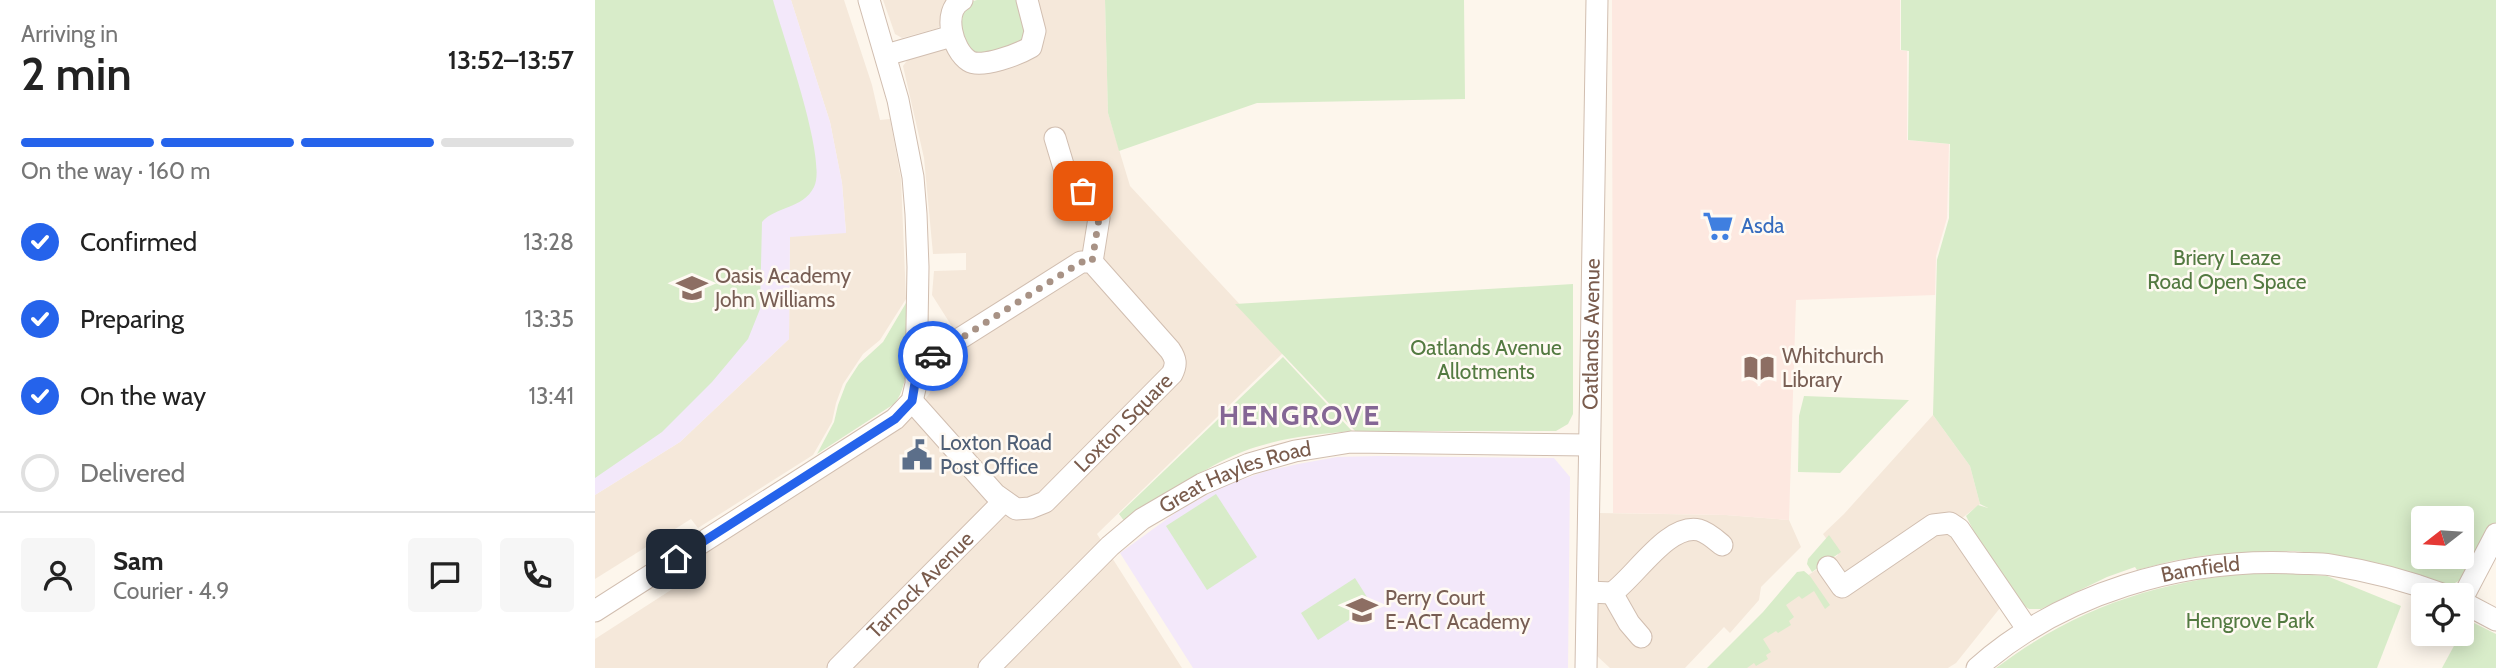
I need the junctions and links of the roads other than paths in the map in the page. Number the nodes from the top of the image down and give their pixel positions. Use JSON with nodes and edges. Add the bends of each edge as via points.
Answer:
{"nodes":[{"id":1,"x":869,"y":0,"type":"edge"},
{"id":2,"x":962,"y":0,"type":"edge"},
{"id":3,"x":1027,"y":0,"type":"edge"},
{"id":4,"x":1597,"y":0,"type":"edge"},
{"id":5,"x":952,"y":36,"type":"junction"},
{"id":6,"x":886,"y":54,"type":"junction"},
{"id":7,"x":1055,"y":138,"type":"dead end"},
{"id":8,"x":1092,"y":262,"type":"junction"},
{"id":9,"x":918,"y":365,"type":"junction"},
{"id":10,"x":912,"y":401,"type":"junction"},
{"id":11,"x":1588,"y":445,"type":"junction"},
{"id":12,"x":1004,"y":501,"type":"junction"},
{"id":13,"x":2496,"y":534,"type":"edge"},
{"id":14,"x":1722,"y":545,"type":"dead end"},
{"id":15,"x":1828,"y":567,"type":"dead end"},
{"id":16,"x":2411,"y":583,"type":"edge"},
{"id":17,"x":2471,"y":583,"type":"edge"},
{"id":18,"x":1588,"y":592,"type":"junction"},
{"id":19,"x":1612,"y":593,"type":"junction"},
{"id":20,"x":2474,"y":607,"type":"edge"},
{"id":21,"x":595,"y":611,"type":"edge"},
{"id":22,"x":2496,"y":620,"type":"edge"},
{"id":23,"x":2028,"y":630,"type":"junction"},
{"id":24,"x":1628,"y":632,"type":"dead end"},
{"id":25,"x":838,"y":668,"type":"edge"},
{"id":26,"x":989,"y":668,"type":"edge"},
{"id":27,"x":1586,"y":668,"type":"edge"},
{"id":28,"x":1977,"y":668,"type":"edge"}],
"edges":[{"from":1,"to":6,"type":"street"},
{"from":2,"to":5,"type":"street","via":[[952,11]]},
{"from":3,"to":5,"type":"street","via":[[1035,31],[1031,47],[1022,52],[981,64],[970,62]]},
{"from":4,"to":11,"type":"street","name":"Oatlands Avenue"},
{"from":5,"to":6,"type":"street"},
{"from":6,"to":9,"type":"street","via":[[913,177]]},
{"from":7,"to":8,"type":"street","via":[[1064,169],[1098,209]]},
{"from":8,"to":9,"type":"street","via":[[1081,262]]},
{"from":8,"to":12,"type":"street","name":"Loxton Square","via":[[1170,350],[1175,367],[1045,502],[1016,509]]},
{"from":9,"to":10,"type":"street"},
{"from":10,"to":12,"type":"street"},
{"from":10,"to":21,"type":"street","via":[[895,419]]},
{"from":11,"to":18,"type":"street","name":"Oatlands Avenue"},
{"from":11,"to":26,"type":"street","name":"Great Hayles Road","via":[[1351,442],[1248,464],[1142,519]]},
{"from":12,"to":25,"type":"street","name":"Tarnock Avenue"},
{"from":13,"to":17,"type":"street"},
{"from":14,"to":19,"type":"street","via":[[1701,530],[1683,529],[1670,536]]},
{"from":15,"to":23,"type":"street","via":[[1842,587],[1933,525],[1949,523],[1959,529]]},
{"from":16,"to":23,"type":"street","name":"Bamfield","via":[[2329,565],[2231,564],[2123,586]]},
{"from":18,"to":19,"type":"street"},
{"from":18,"to":27,"type":"street","name":"Oatlands Avenue"},
{"from":19,"to":24,"type":"street"},
{"from":20,"to":22,"type":"street"},
{"from":23,"to":28,"type":"street","name":"Bamfield"}]}
